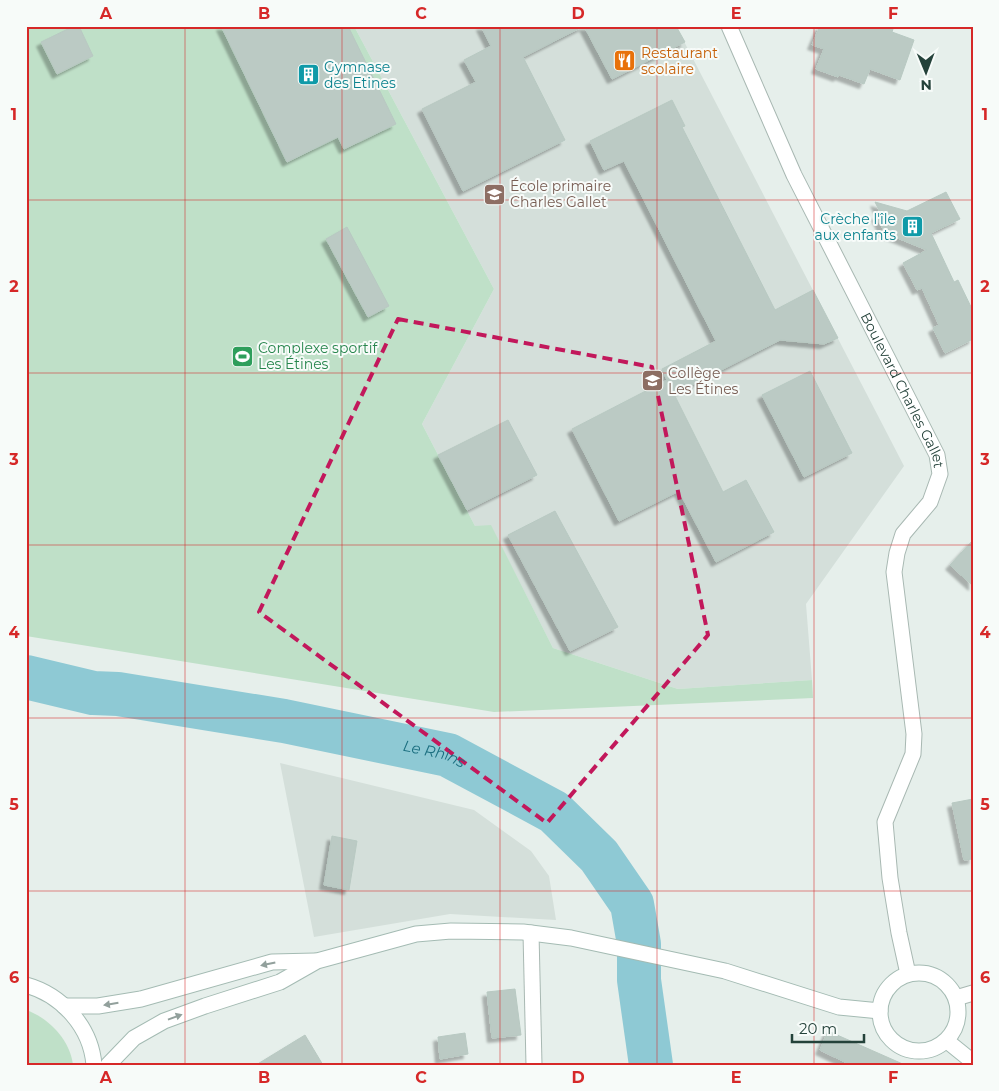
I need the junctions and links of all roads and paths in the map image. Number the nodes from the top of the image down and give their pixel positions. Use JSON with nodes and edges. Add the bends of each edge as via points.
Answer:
{"nodes":[{"id":1,"x":729,"y":26,"type":"edge"},
{"id":2,"x":531,"y":933,"type":"junction"},
{"id":3,"x":317,"y":961,"type":"junction"},
{"id":4,"x":908,"y":974,"type":"junction"},
{"id":5,"x":26,"y":985,"type":"edge"},
{"id":6,"x":973,"y":993,"type":"edge"},
{"id":7,"x":956,"y":998,"type":"junction"},
{"id":8,"x":64,"y":1006,"type":"junction"},
{"id":9,"x":880,"y":1011,"type":"junction"},
{"id":10,"x":947,"y":1041,"type":"junction"},
{"id":11,"x":973,"y":1062,"type":"edge"},
{"id":12,"x":94,"y":1065,"type":"edge"},
{"id":13,"x":108,"y":1065,"type":"edge"},
{"id":14,"x":534,"y":1065,"type":"edge"}],
"edges":[{"from":1,"to":4,"type":"main road","name":"Boulevard Charles Gallet","via":[[794,175],[937,455],[940,474],[930,502],[903,534],[894,572],[914,734],[913,754],[885,822],[890,878]]},
{"from":2,"to":3,"type":"main road","via":[[416,934]]},
{"from":2,"to":9,"type":"main road","via":[[571,938],[725,971],[839,1007]]},
{"from":2,"to":14,"type":"main road"},
{"from":3,"to":8,"type":"main road","one_way":true,"via":[[272,962],[141,999],[98,1006]]},
{"from":13,"to":3,"type":"main road","one_way":true,"via":[[134,1038],[164,1021],[280,982]]},
{"from":4,"to":7,"type":"main road","via":[[920,973],[942,980]]},
{"from":4,"to":9,"type":"main road","via":[[888,988]]},
{"from":5,"to":8,"type":"main road","via":[[42,990]]},
{"from":6,"to":7,"type":"main road"},
{"from":7,"to":10,"type":"main road","via":[[958,1021]]},
{"from":8,"to":12,"type":"main road","via":[[78,1021]]},
{"from":9,"to":10,"type":"main road","via":[[886,1033],[903,1048],[926,1051]]},
{"from":10,"to":11,"type":"main road"}]}
